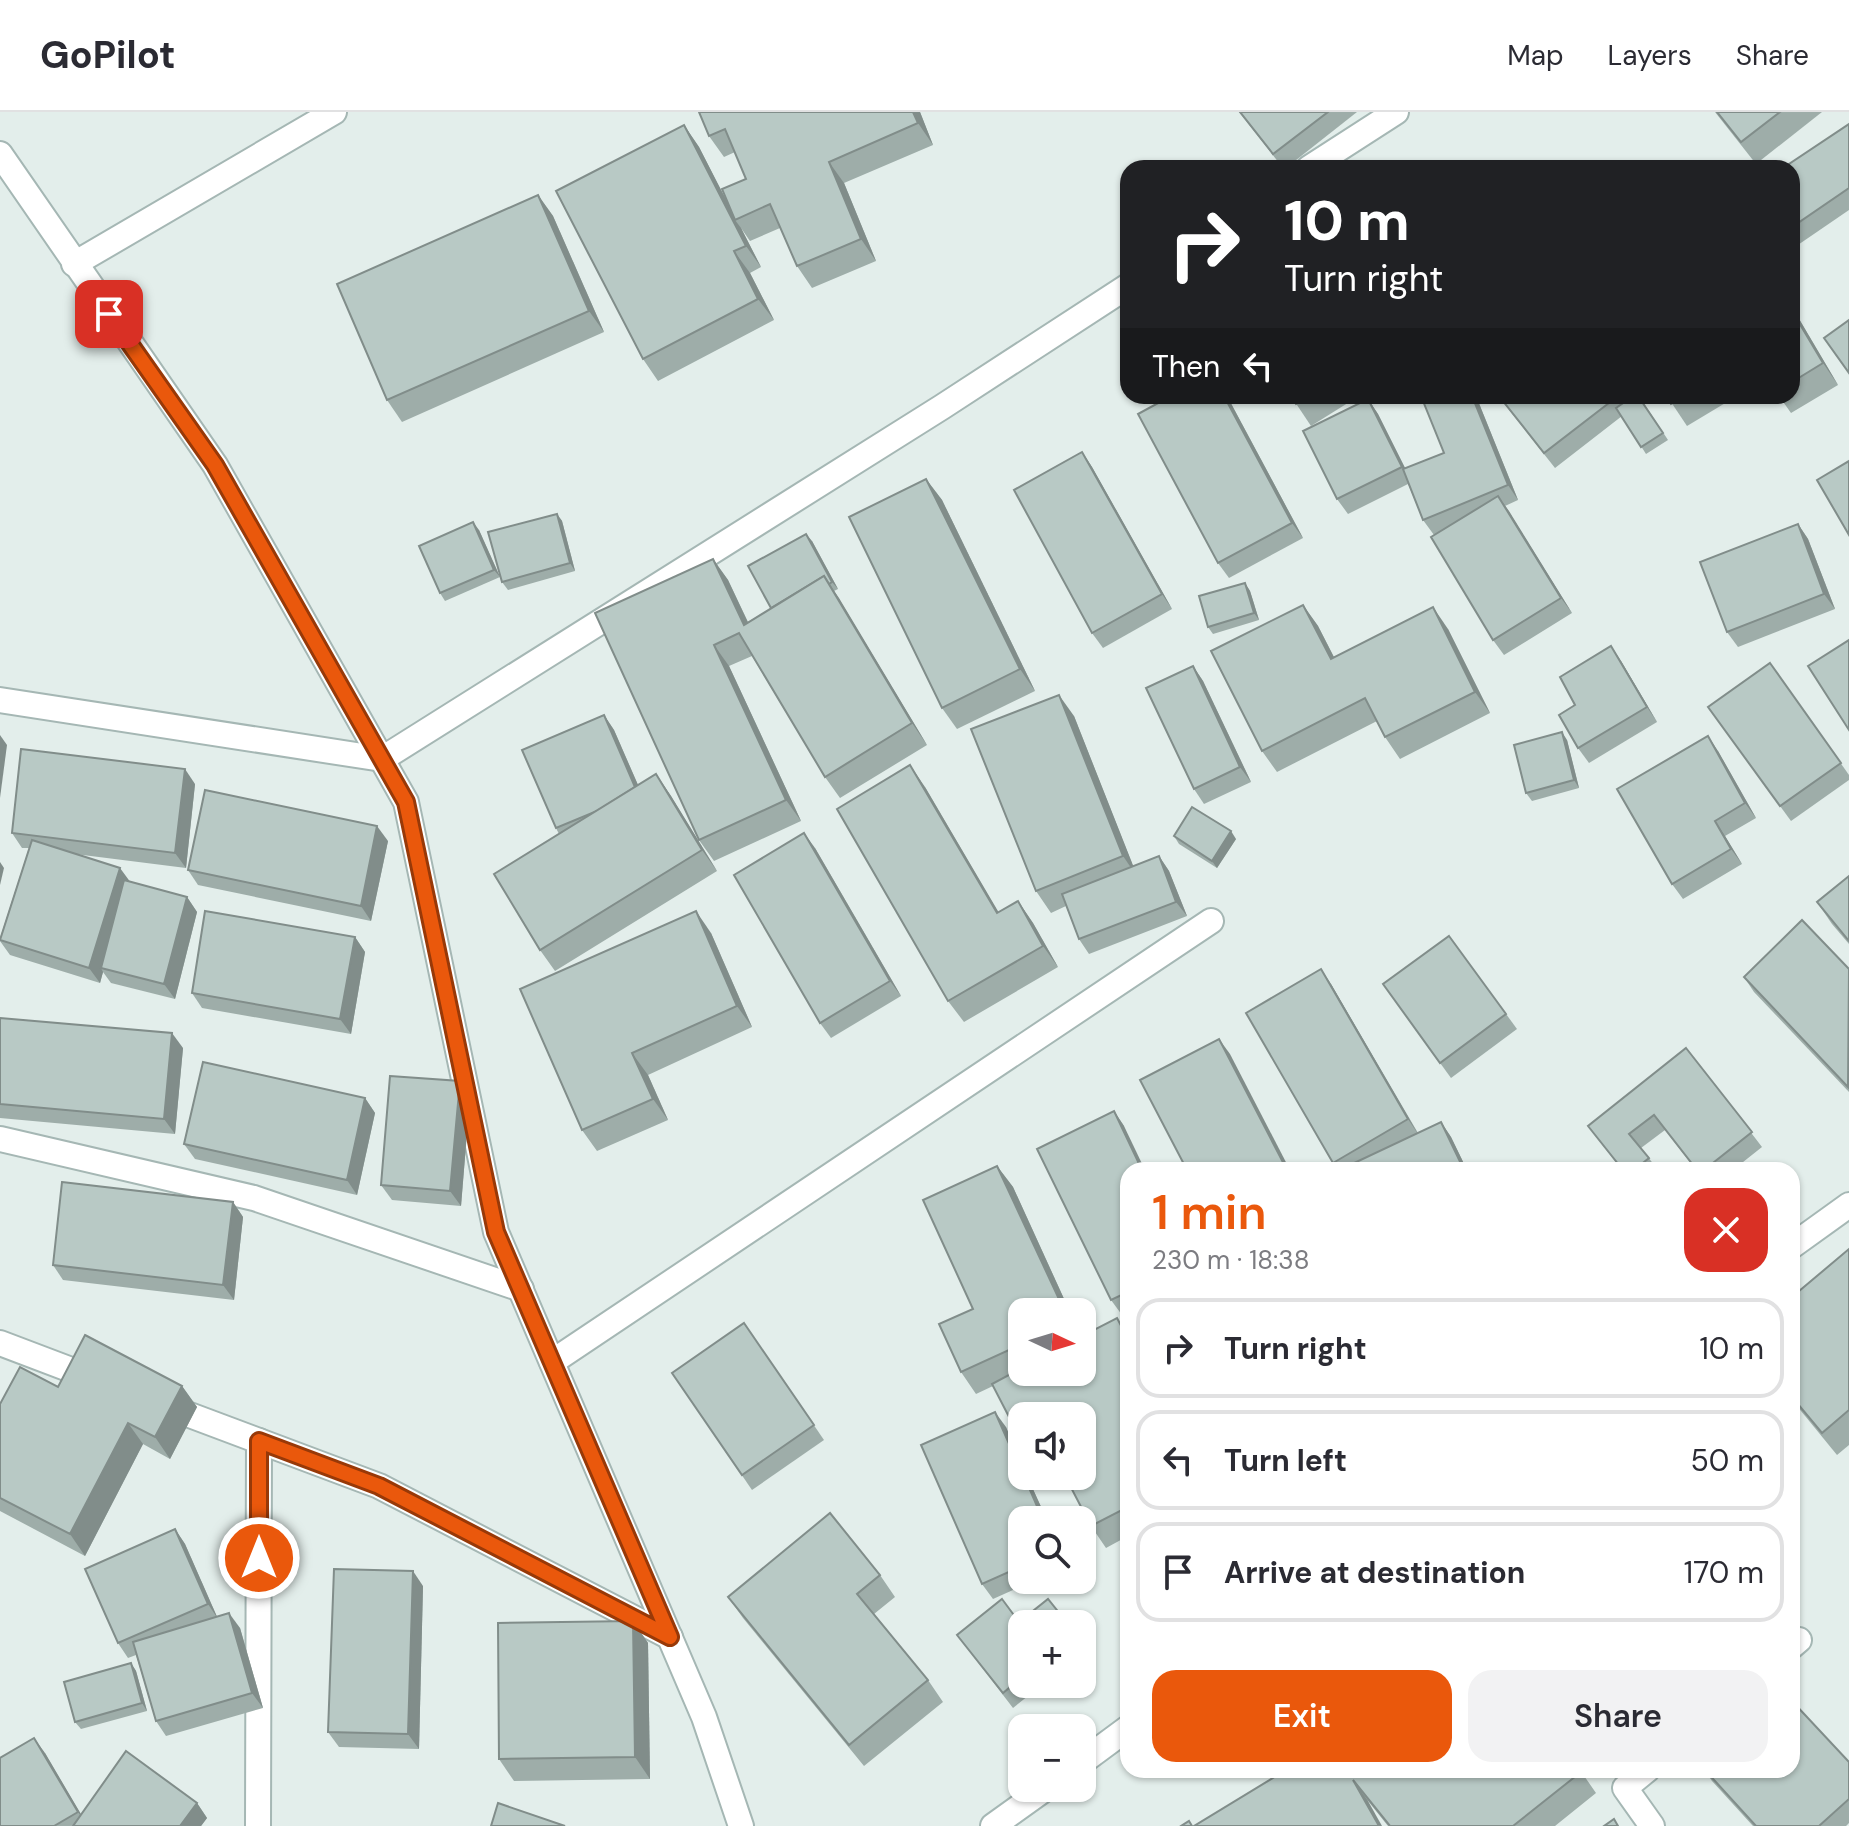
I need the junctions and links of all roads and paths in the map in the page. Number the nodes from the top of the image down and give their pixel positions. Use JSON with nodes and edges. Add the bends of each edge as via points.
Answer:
{"nodes":[{"id":1,"x":334,"y":112,"type":"edge"},
{"id":2,"x":1396,"y":112,"type":"edge"},
{"id":3,"x":0,"y":154,"type":"edge"},
{"id":4,"x":1321,"y":160,"type":"edge"},
{"id":5,"x":74,"y":264,"type":"junction"},
{"id":6,"x":1120,"y":291,"type":"edge"},
{"id":7,"x":0,"y":700,"type":"edge"},
{"id":8,"x":382,"y":759,"type":"junction"},
{"id":9,"x":1211,"y":921,"type":"dead end"},
{"id":10,"x":0,"y":1139,"type":"edge"},
{"id":11,"x":1849,"y":1205,"type":"edge"},
{"id":12,"x":1800,"y":1240,"type":"edge"},
{"id":13,"x":521,"y":1289,"type":"junction"},
{"id":14,"x":0,"y":1343,"type":"edge"},
{"id":15,"x":552,"y":1362,"type":"junction"},
{"id":16,"x":115,"y":1387,"type":"edge"},
{"id":17,"x":144,"y":1397,"type":"edge"},
{"id":18,"x":259,"y":1441,"type":"junction"},
{"id":19,"x":670,"y":1637,"type":"junction"},
{"id":20,"x":1120,"y":1734,"type":"edge"},
{"id":21,"x":1096,"y":1752,"type":"edge"},
{"id":22,"x":1637,"y":1778,"type":"edge"},
{"id":23,"x":1026,"y":1802,"type":"edge"},
{"id":24,"x":258,"y":1826,"type":"edge"},
{"id":25,"x":741,"y":1826,"type":"edge"},
{"id":26,"x":993,"y":1826,"type":"edge"},
{"id":27,"x":1652,"y":1826,"type":"edge"}],
"edges":[{"from":1,"to":5,"type":"street"},
{"from":2,"to":4,"type":"street"},
{"from":3,"to":5,"type":"street"},
{"from":5,"to":8,"type":"street","via":[[215,465]]},
{"from":6,"to":8,"type":"street"},
{"from":7,"to":8,"type":"street"},
{"from":8,"to":13,"type":"street","via":[[406,802],[496,1232]]},
{"from":9,"to":15,"type":"street"},
{"from":10,"to":13,"type":"street","via":[[254,1198]]},
{"from":11,"to":12,"type":"street"},
{"from":13,"to":15,"type":"street"},
{"from":14,"to":16,"type":"street"},
{"from":15,"to":19,"type":"street"},
{"from":17,"to":18,"type":"street"},
{"from":18,"to":19,"type":"street","via":[[379,1486]]},
{"from":18,"to":24,"type":"street"},
{"from":19,"to":25,"type":"street"},
{"from":20,"to":21,"type":"street"},
{"from":22,"to":27,"type":"street","via":[[1625,1788]]},
{"from":23,"to":26,"type":"street"}]}
